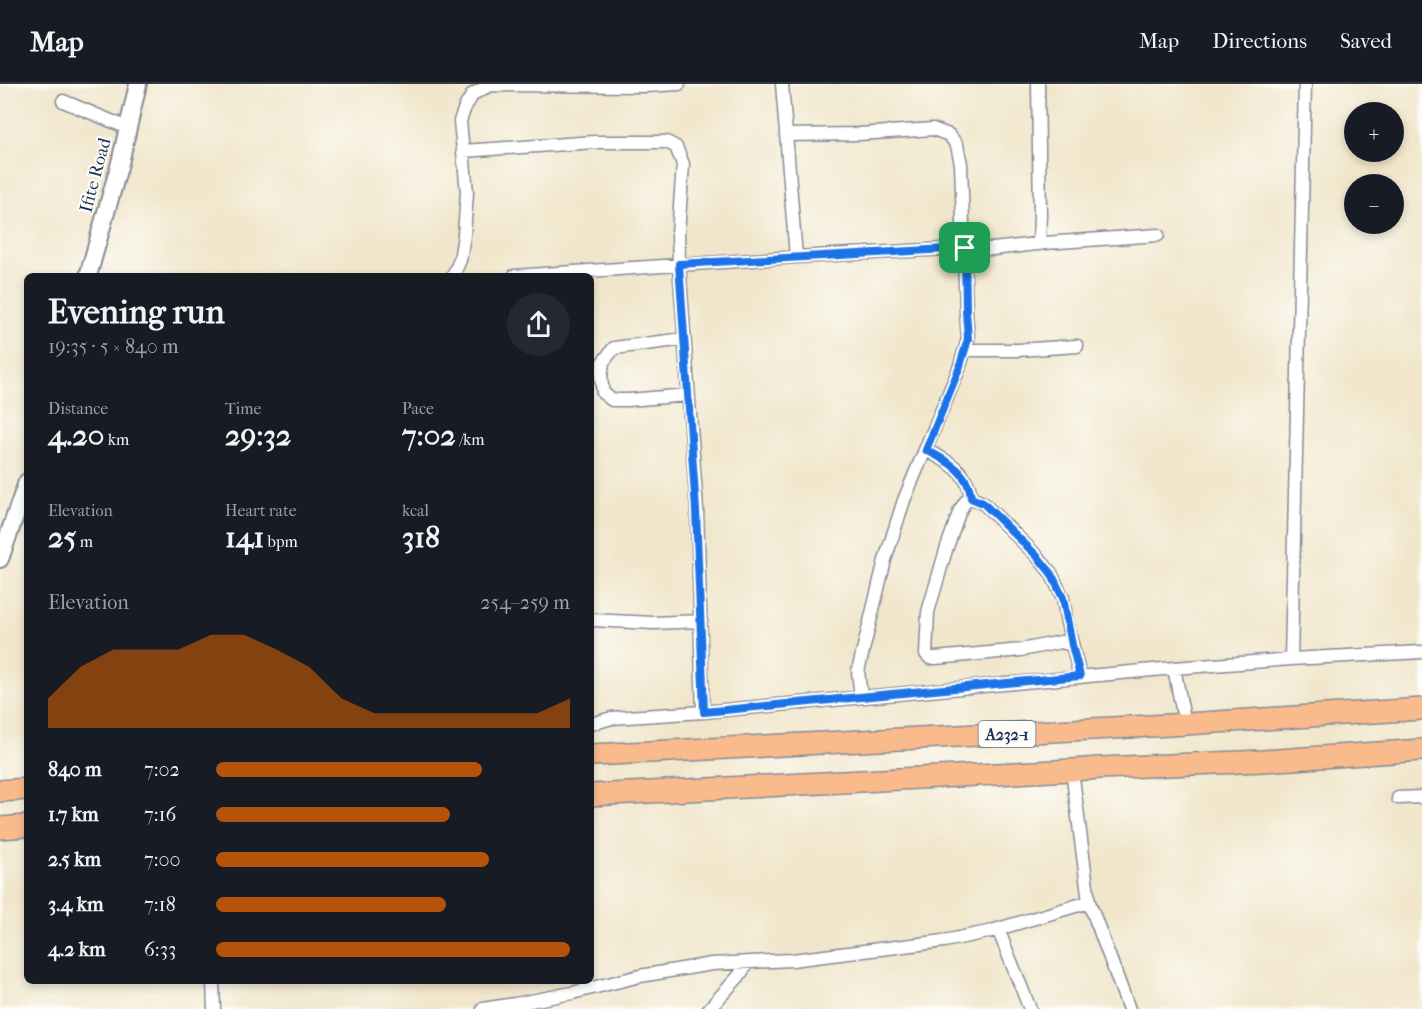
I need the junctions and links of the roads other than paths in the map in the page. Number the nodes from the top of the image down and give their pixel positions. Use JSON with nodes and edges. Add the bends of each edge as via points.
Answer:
{"nodes":[{"id":1,"x":138,"y":84,"type":"edge"},
{"id":2,"x":679,"y":84,"type":"edge"},
{"id":3,"x":782,"y":84,"type":"edge"},
{"id":4,"x":1038,"y":84,"type":"edge"},
{"id":5,"x":1305,"y":84,"type":"edge"},
{"id":6,"x":63,"y":101,"type":"dead end"},
{"id":7,"x":128,"y":128,"type":"junction"},
{"id":8,"x":786,"y":135,"type":"junction"},
{"id":9,"x":463,"y":151,"type":"junction"},
{"id":10,"x":1158,"y":235,"type":"dead end"},
{"id":11,"x":1039,"y":244,"type":"junction"},
{"id":12,"x":965,"y":248,"type":"junction"},
{"id":13,"x":796,"y":257,"type":"junction"},
{"id":14,"x":679,"y":264,"type":"junction"},
{"id":15,"x":89,"y":273,"type":"edge"},
{"id":16,"x":454,"y":273,"type":"edge"},
{"id":17,"x":555,"y":273,"type":"edge"},
{"id":18,"x":684,"y":339,"type":"junction"},
{"id":19,"x":1077,"y":346,"type":"dead end"},
{"id":20,"x":965,"y":350,"type":"junction"},
{"id":21,"x":688,"y":395,"type":"junction"},
{"id":22,"x":926,"y":450,"type":"junction"},
{"id":23,"x":24,"y":491,"type":"edge"},
{"id":24,"x":971,"y":498,"type":"junction"},
{"id":25,"x":0,"y":560,"type":"edge"},
{"id":26,"x":594,"y":620,"type":"edge"},
{"id":27,"x":700,"y":621,"type":"junction"},
{"id":28,"x":1072,"y":645,"type":"junction"},
{"id":29,"x":1422,"y":652,"type":"edge"},
{"id":30,"x":1291,"y":659,"type":"junction"},
{"id":31,"x":1174,"y":668,"type":"junction"},
{"id":32,"x":1080,"y":676,"type":"junction"},
{"id":33,"x":861,"y":697,"type":"junction"},
{"id":34,"x":1422,"y":709,"type":"edge"},
{"id":35,"x":704,"y":712,"type":"junction"},
{"id":36,"x":594,"y":723,"type":"edge"},
{"id":37,"x":1185,"y":724,"type":"junction"},
{"id":38,"x":1422,"y":750,"type":"edge"},
{"id":39,"x":594,"y":755,"type":"edge"},
{"id":40,"x":1072,"y":770,"type":"junction"},
{"id":41,"x":24,"y":789,"type":"edge"},
{"id":42,"x":0,"y":791,"type":"edge"},
{"id":43,"x":594,"y":795,"type":"edge"},
{"id":44,"x":1422,"y":797,"type":"edge"},
{"id":45,"x":1398,"y":798,"type":"dead end"},
{"id":46,"x":24,"y":826,"type":"edge"},
{"id":47,"x":0,"y":828,"type":"edge"},
{"id":48,"x":1089,"y":902,"type":"junction"},
{"id":49,"x":998,"y":929,"type":"junction"},
{"id":50,"x":748,"y":962,"type":"junction"},
{"id":51,"x":213,"y":984,"type":"edge"},
{"id":52,"x":214,"y":1009,"type":"edge"},
{"id":53,"x":483,"y":1009,"type":"edge"},
{"id":54,"x":709,"y":1009,"type":"edge"},
{"id":55,"x":1030,"y":1009,"type":"edge"},
{"id":56,"x":1129,"y":1009,"type":"edge"}],
"edges":[{"from":1,"to":7,"type":"street","name":"Ifite Road"},
{"from":2,"to":9,"type":"street","via":[[490,85],[473,94],[465,107],[460,121]]},
{"from":3,"to":8,"type":"street"},
{"from":4,"to":11,"type":"street"},
{"from":5,"to":30,"type":"street"},
{"from":6,"to":7,"type":"street"},
{"from":7,"to":15,"type":"street","name":"Ifite Road"},
{"from":8,"to":12,"type":"street","via":[[933,129],[949,135],[957,145],[961,164]]},
{"from":8,"to":13,"type":"street"},
{"from":9,"to":14,"type":"street","via":[[667,142],[676,147],[683,164]]},
{"from":9,"to":16,"type":"street","via":[[467,192],[460,260]]},
{"from":10,"to":11,"type":"street"},
{"from":11,"to":12,"type":"street"},
{"from":12,"to":13,"type":"street"},
{"from":12,"to":20,"type":"street"},
{"from":13,"to":14,"type":"street"},
{"from":14,"to":17,"type":"street"},
{"from":14,"to":18,"type":"street"},
{"from":18,"to":21,"type":"street"},
{"from":18,"to":21,"type":"street","via":[[614,348],[603,362],[601,378],[603,393],[612,400]]},
{"from":19,"to":20,"type":"street"},
{"from":20,"to":22,"type":"street"},
{"from":21,"to":27,"type":"street"},
{"from":22,"to":24,"type":"street","via":[[967,480]]},
{"from":22,"to":33,"type":"street","via":[[904,500],[885,560],[858,672]]},
{"from":23,"to":25,"type":"street"},
{"from":24,"to":28,"type":"street","via":[[983,503],[1051,573],[1063,598]]},
{"from":24,"to":28,"type":"street","via":[[958,517],[928,612],[926,654],[936,658],[1061,642]]},
{"from":26,"to":27,"type":"street"},
{"from":27,"to":35,"type":"street"},
{"from":28,"to":32,"type":"street"},
{"from":29,"to":30,"type":"street"},
{"from":30,"to":31,"type":"street"},
{"from":31,"to":32,"type":"street"},
{"from":31,"to":37,"type":"street"},
{"from":32,"to":33,"type":"street"},
{"from":33,"to":35,"type":"street"},
{"from":34,"to":37,"type":"highway","number":"A232-1"},
{"from":35,"to":36,"type":"street","via":[[612,718]]},
{"from":37,"to":39,"type":"highway","number":"A232-1"},
{"from":38,"to":40,"type":"highway","number":"A232-1"},
{"from":40,"to":43,"type":"highway","number":"A232-1"},
{"from":40,"to":48,"type":"street"},
{"from":41,"to":42,"type":"highway"},
{"from":44,"to":45,"type":"street"},
{"from":46,"to":47,"type":"highway"},
{"from":48,"to":49,"type":"street"},
{"from":48,"to":56,"type":"street"},
{"from":49,"to":50,"type":"street","via":[[944,941]]},
{"from":49,"to":55,"type":"street"},
{"from":50,"to":53,"type":"street","via":[[669,970]]},
{"from":50,"to":54,"type":"street"},
{"from":51,"to":52,"type":"street"}]}
